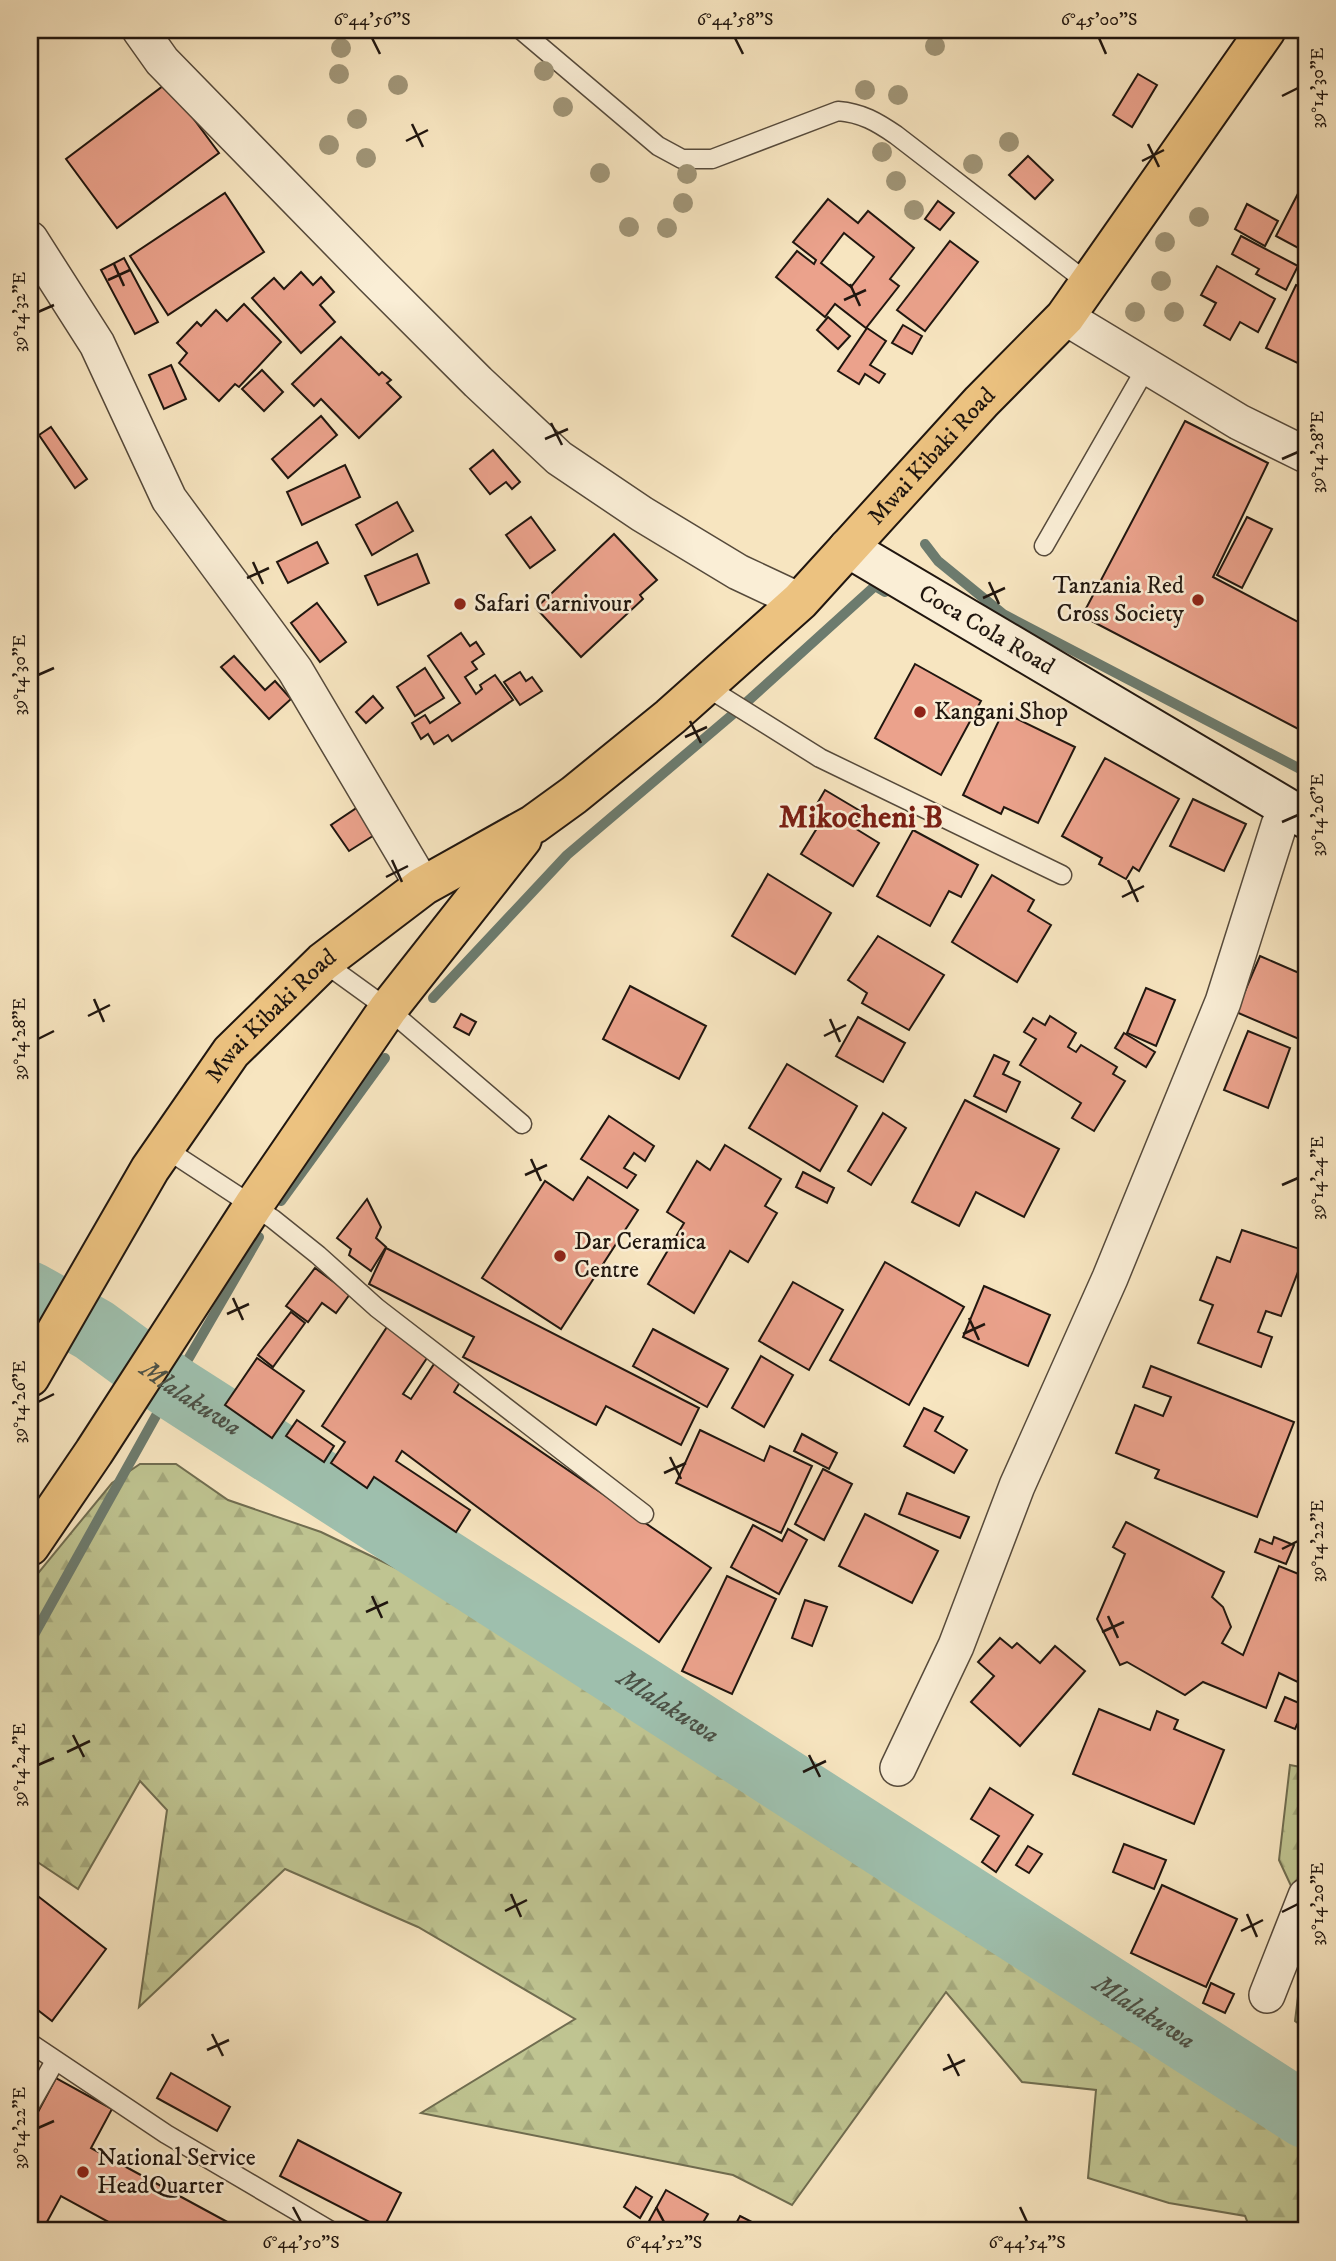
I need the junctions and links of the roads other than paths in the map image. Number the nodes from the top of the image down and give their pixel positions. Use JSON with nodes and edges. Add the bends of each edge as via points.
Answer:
{"nodes":[{"id":1,"x":140,"y":30,"type":"edge"},
{"id":2,"x":521,"y":30,"type":"edge"},
{"id":3,"x":1266,"y":30,"type":"edge"},
{"id":4,"x":30,"y":239,"type":"edge"},
{"id":5,"x":1088,"y":283,"type":"junction"},
{"id":6,"x":1065,"y":317,"type":"junction"},
{"id":7,"x":1146,"y":368,"type":"junction"},
{"id":8,"x":1306,"y":455,"type":"edge"},
{"id":9,"x":1044,"y":546,"type":"dead end"},
{"id":10,"x":848,"y":548,"type":"junction"},
{"id":11,"x":800,"y":601,"type":"junction"},
{"id":12,"x":705,"y":686,"type":"junction"},
{"id":13,"x":1297,"y":814,"type":"edge"},
{"id":14,"x":534,"y":824,"type":"junction"},
{"id":15,"x":1062,"y":875,"type":"dead end"},
{"id":16,"x":423,"y":886,"type":"junction"},
{"id":17,"x":323,"y":961,"type":"junction"},
{"id":18,"x":388,"y":1009,"type":"junction"},
{"id":19,"x":522,"y":1124,"type":"dead end"},
{"id":20,"x":163,"y":1147,"type":"junction"},
{"id":21,"x":253,"y":1206,"type":"junction"},
{"id":22,"x":30,"y":1377,"type":"edge"},
{"id":23,"x":644,"y":1514,"type":"dead end"},
{"id":24,"x":30,"y":1546,"type":"edge"},
{"id":25,"x":898,"y":1768,"type":"dead end"},
{"id":26,"x":1306,"y":1896,"type":"edge"},
{"id":27,"x":1267,"y":1995,"type":"dead end"},
{"id":28,"x":30,"y":2043,"type":"edge"},
{"id":29,"x":55,"y":2061,"type":"junction"},
{"id":30,"x":30,"y":2105,"type":"edge"},
{"id":31,"x":331,"y":2231,"type":"edge"}],
"edges":[{"from":1,"to":11,"type":"street","via":[[162,61],[372,276],[559,458],[738,572]]},
{"from":2,"to":5,"type":"lane","via":[[659,146],[682,159],[712,159],[838,111],[872,119]]},
{"from":3,"to":5,"type":"main road","name":"Mwai Kibaki Road"},
{"from":4,"to":16,"type":"street","via":[[96,344],[169,499],[295,670]]},
{"from":5,"to":6,"type":"main road","name":"Mwai Kibaki Road"},
{"from":6,"to":7,"type":"street"},
{"from":6,"to":10,"type":"main road","name":"Mwai Kibaki Road"},
{"from":7,"to":8,"type":"street"},
{"from":7,"to":9,"type":"lane"},
{"from":10,"to":11,"type":"main road","name":"Mwai Kibaki Road"},
{"from":10,"to":13,"type":"main road","name":"Coca Cola Road"},
{"from":11,"to":12,"type":"main road","name":"Mwai Kibaki Road"},
{"from":12,"to":14,"type":"main road","name":"Mwai Kibaki Road"},
{"from":12,"to":15,"type":"lane","via":[[820,758]]},
{"from":13,"to":25,"type":"street","via":[[1279,825],[1212,1028],[1110,1278],[1017,1486],[956,1646]]},
{"from":14,"to":16,"type":"main road","name":"Mwai Kibaki Road"},
{"from":14,"to":18,"type":"main road","name":"Mwai Kibaki Road"},
{"from":16,"to":17,"type":"main road","name":"Mwai Kibaki Road"},
{"from":17,"to":18,"type":"lane"},
{"from":17,"to":20,"type":"main road","name":"Mwai Kibaki Road","via":[[231,1052]]},
{"from":18,"to":19,"type":"lane"},
{"from":18,"to":21,"type":"main road","name":"Mwai Kibaki Road"},
{"from":20,"to":21,"type":"lane"},
{"from":20,"to":22,"type":"main road","name":"Mwai Kibaki Road"},
{"from":21,"to":23,"type":"lane"},
{"from":21,"to":24,"type":"main road","name":"Mwai Kibaki Road"},
{"from":26,"to":27,"type":"street"},
{"from":28,"to":29,"type":"lane"},
{"from":29,"to":30,"type":"lane"},
{"from":29,"to":31,"type":"lane","via":[[166,2134]]}]}
